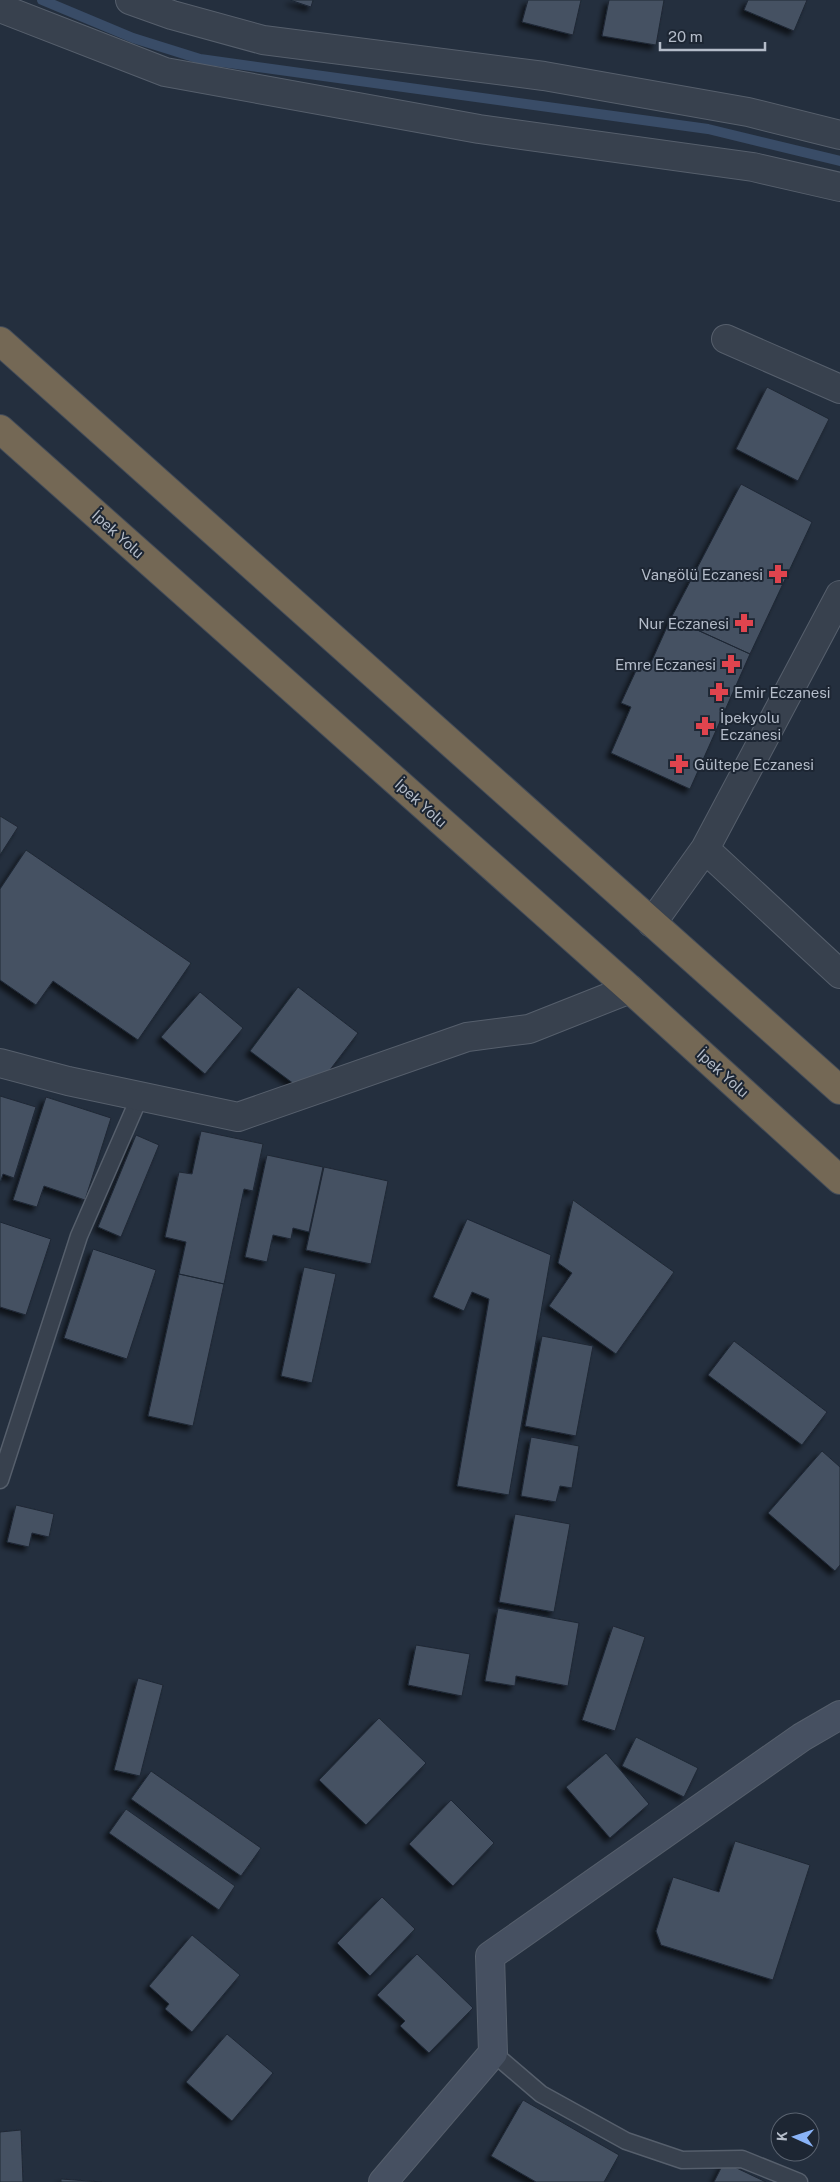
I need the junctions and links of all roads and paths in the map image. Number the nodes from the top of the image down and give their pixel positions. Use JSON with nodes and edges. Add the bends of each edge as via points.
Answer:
{"nodes":[{"id":1,"x":130,"y":0,"type":"edge"},
{"id":2,"x":0,"y":8,"type":"edge"},
{"id":3,"x":840,"y":135,"type":"edge"},
{"id":4,"x":840,"y":186,"type":"edge"},
{"id":5,"x":726,"y":339,"type":"dead end"},
{"id":6,"x":0,"y":341,"type":"edge"},
{"id":7,"x":840,"y":389,"type":"edge"},
{"id":8,"x":0,"y":429,"type":"edge"},
{"id":9,"x":840,"y":595,"type":"edge"},
{"id":10,"x":705,"y":849,"type":"junction"},
{"id":11,"x":652,"y":923,"type":"junction"},
{"id":12,"x":840,"y":974,"type":"edge"},
{"id":13,"x":630,"y":989,"type":"junction"},
{"id":14,"x":0,"y":1064,"type":"edge"},
{"id":15,"x":840,"y":1090,"type":"edge"},
{"id":16,"x":140,"y":1096,"type":"junction"},
{"id":17,"x":840,"y":1180,"type":"edge"},
{"id":18,"x":0,"y":1480,"type":"edge"},
{"id":19,"x":840,"y":1715,"type":"edge"},
{"id":20,"x":492,"y":2053,"type":"junction"},
{"id":21,"x":383,"y":2182,"type":"edge"},
{"id":22,"x":799,"y":2182,"type":"edge"}],
"edges":[{"from":1,"to":3,"type":"street","via":[[172,16],[263,40],[544,76],[748,112]]},
{"from":2,"to":4,"type":"street","via":[[165,72],[479,129],[753,167]]},
{"from":5,"to":7,"type":"street"},
{"from":6,"to":11,"type":"highway"},
{"from":8,"to":13,"type":"highway","name":"İpek Yolu"},
{"from":9,"to":10,"type":"street"},
{"from":10,"to":11,"type":"street"},
{"from":10,"to":12,"type":"street"},
{"from":11,"to":15,"type":"highway"},
{"from":13,"to":16,"type":"street","via":[[529,1029],[467,1037],[238,1117]]},
{"from":13,"to":17,"type":"highway","name":"İpek Yolu"},
{"from":14,"to":16,"type":"street"},
{"from":16,"to":18,"type":"lane","via":[[78,1236]]},
{"from":19,"to":20,"type":"street","via":[[802,1737],[490,1956]]},
{"from":20,"to":21,"type":"street"},
{"from":20,"to":22,"type":"lane","via":[[541,2094],[626,2142],[682,2160],[742,2159]]}]}
